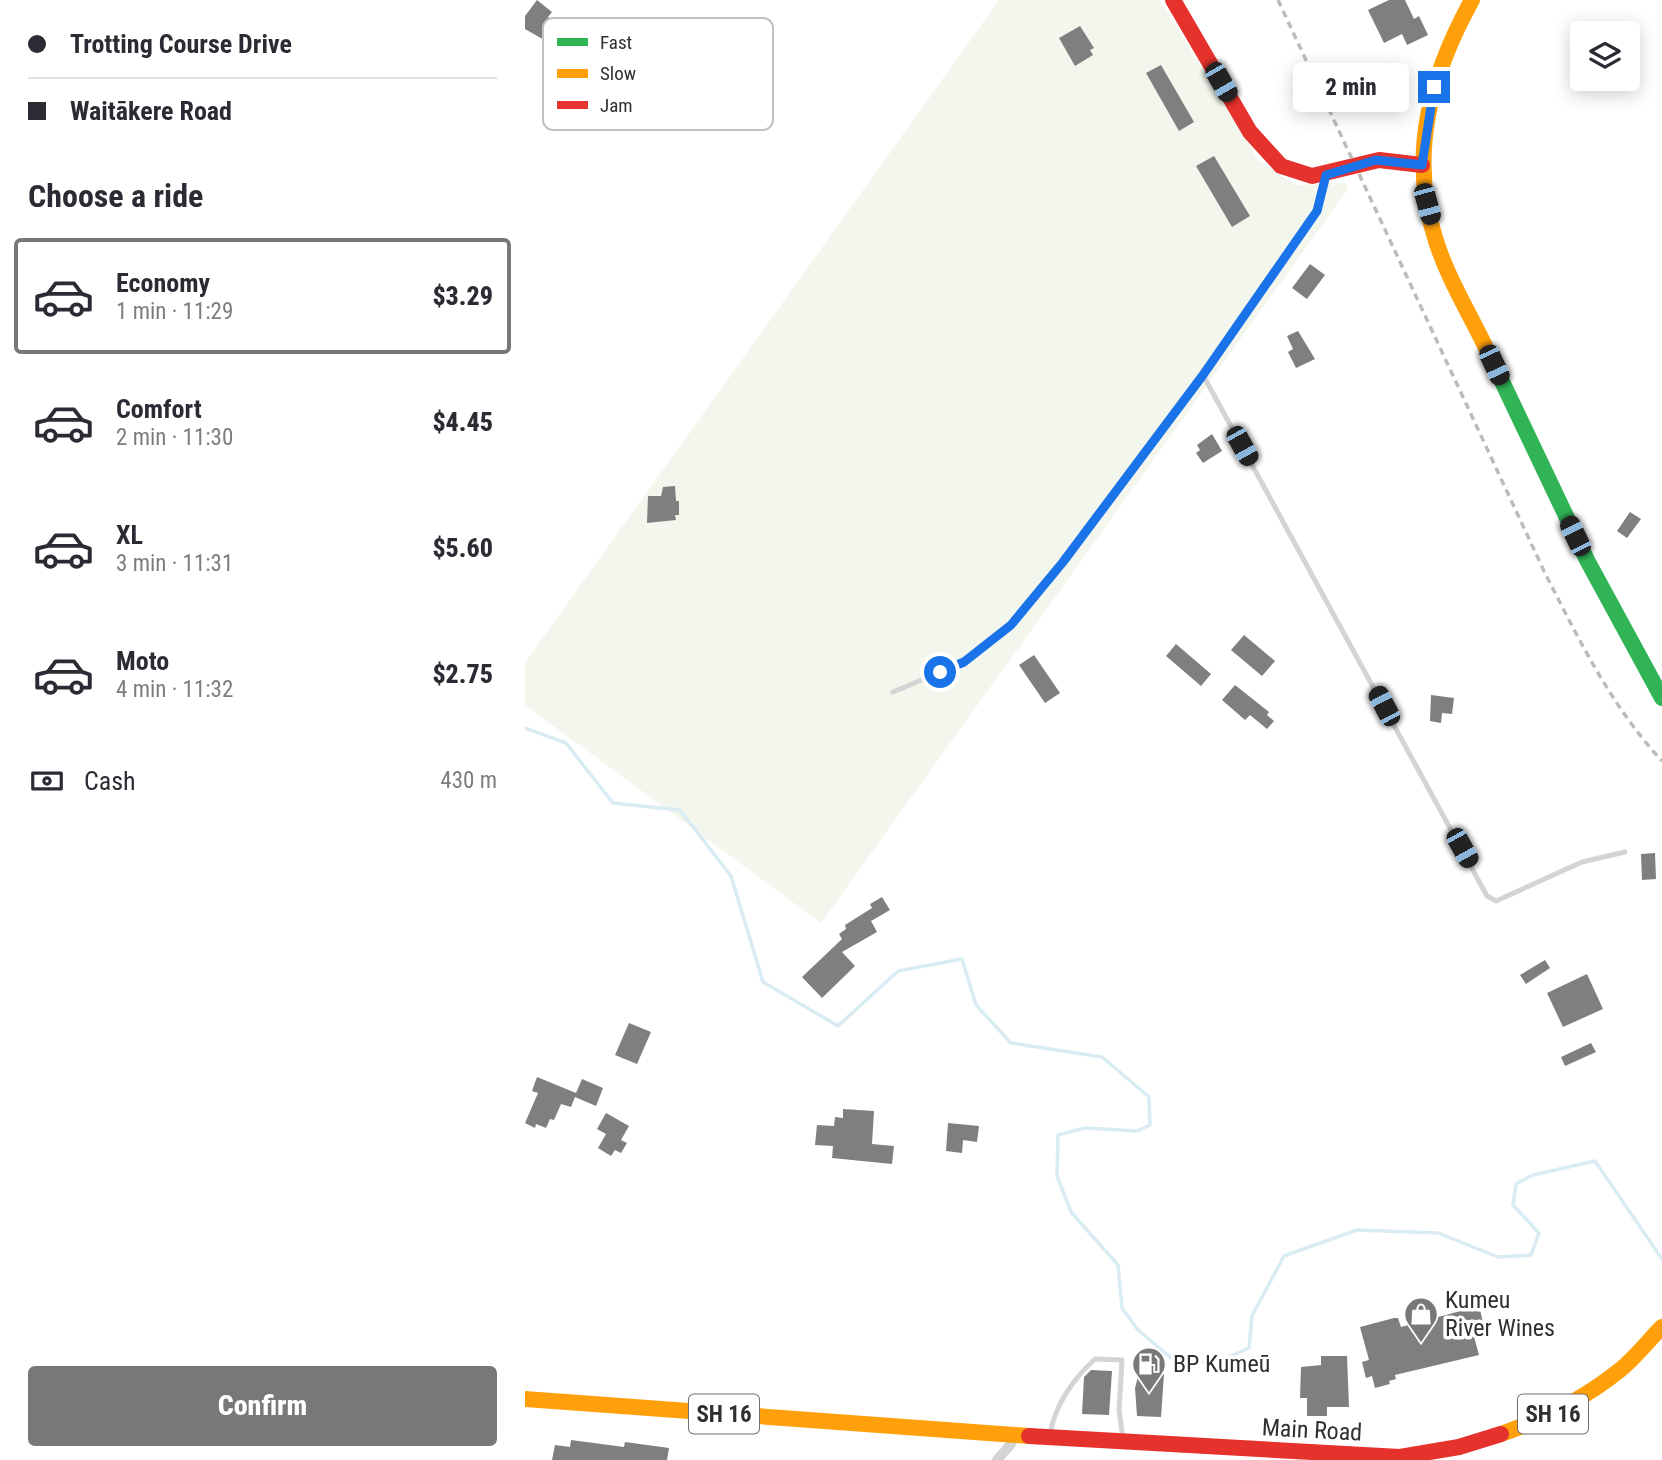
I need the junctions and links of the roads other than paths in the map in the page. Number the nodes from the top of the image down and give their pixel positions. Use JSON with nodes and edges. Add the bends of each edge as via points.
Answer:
{"nodes":[{"id":1,"x":1173,"y":0,"type":"edge"},
{"id":2,"x":1472,"y":0,"type":"edge"},
{"id":3,"x":1422,"y":165,"type":"junction"},
{"id":4,"x":1326,"y":175,"type":"junction"},
{"id":5,"x":1203,"y":375,"type":"junction"},
{"id":6,"x":893,"y":692,"type":"dead end"},
{"id":7,"x":1662,"y":698,"type":"edge"},
{"id":8,"x":1625,"y":852,"type":"dead end"},
{"id":9,"x":1662,"y":1327,"type":"edge"},
{"id":10,"x":525,"y":1399,"type":"edge"},
{"id":11,"x":1012,"y":1434,"type":"junction"},
{"id":12,"x":1050,"y":1438,"type":"junction"},
{"id":13,"x":1124,"y":1442,"type":"junction"},
{"id":14,"x":1425,"y":1457,"type":"edge"},
{"id":15,"x":1401,"y":1459,"type":"edge"},
{"id":16,"x":997,"y":1460,"type":"edge"}],
"edges":[{"from":1,"to":4,"type":"main road","via":[[1264,152],[1282,169],[1309,177]]},
{"from":2,"to":3,"type":"main road","via":[[1452,36],[1434,87]]},
{"from":3,"to":4,"type":"main road","via":[[1376,160]]},
{"from":3,"to":7,"type":"main road","via":[[1436,242],[1587,560]]},
{"from":4,"to":5,"type":"lane","via":[[1317,211]]},
{"from":5,"to":6,"type":"lane","via":[[1011,625],[964,662]]},
{"from":5,"to":8,"type":"lane","via":[[1487,896],[1496,901],[1582,862]]},
{"from":9,"to":14,"type":"main road","name":"Main Road","number":"SH 16","via":[[1621,1369],[1554,1413]]},
{"from":10,"to":11,"type":"main road","name":"Main Road","number":"SH 16"},
{"from":11,"to":12,"type":"main road","name":"Main Road","number":"SH 16"},
{"from":11,"to":16,"type":"street","via":[[1011,1444]]},
{"from":12,"to":13,"type":"main road","name":"Main Road","number":"SH 16"},
{"from":12,"to":13,"type":"lane","via":[[1056,1414],[1078,1375],[1095,1359],[1122,1360],[1119,1409]]},
{"from":13,"to":15,"type":"main road","name":"Main Road","number":"SH 16"},
{"from":14,"to":15,"type":"main road","name":"Main Road","number":"SH 16"}]}
